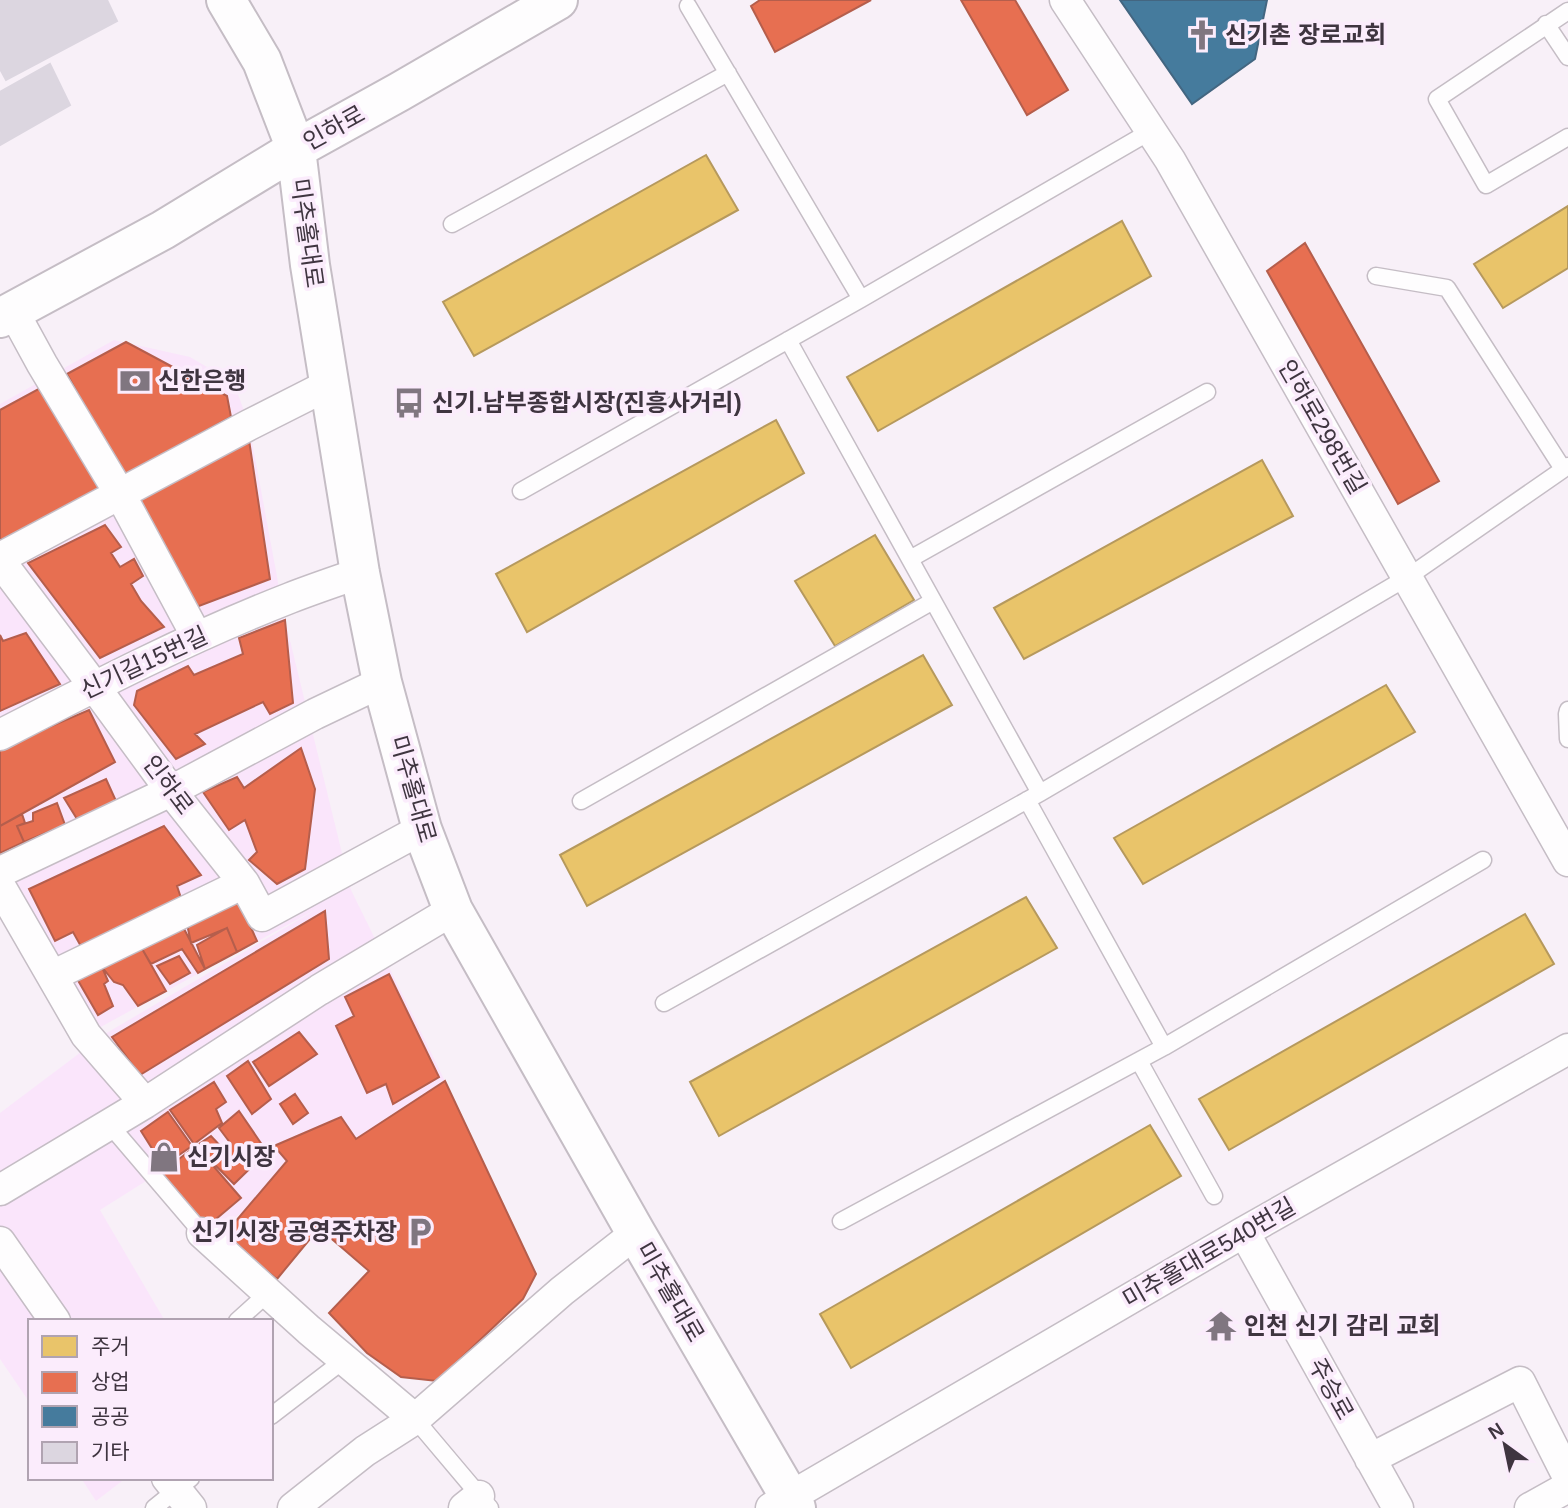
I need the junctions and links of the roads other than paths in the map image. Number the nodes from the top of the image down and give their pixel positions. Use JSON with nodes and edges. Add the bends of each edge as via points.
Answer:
{"nodes":[{"id":1,"x":226,"y":0,"type":"edge"},
{"id":2,"x":558,"y":0,"type":"edge"},
{"id":3,"x":1065,"y":0,"type":"edge"},
{"id":4,"x":688,"y":6,"type":"dead end"},
{"id":5,"x":1568,"y":10,"type":"edge"},
{"id":6,"x":1546,"y":24,"type":"junction"},
{"id":7,"x":1568,"y":57,"type":"edge"},
{"id":8,"x":728,"y":73,"type":"junction"},
{"id":9,"x":1151,"y":131,"type":"junction"},
{"id":10,"x":1568,"y":137,"type":"edge"},
{"id":11,"x":296,"y":149,"type":"junction"},
{"id":12,"x":452,"y":224,"type":"dead end"},
{"id":13,"x":1376,"y":276,"type":"dead end"},
{"id":14,"x":861,"y":299,"type":"junction"},
{"id":15,"x":6,"y":314,"type":"edge"},
{"id":16,"x":788,"y":340,"type":"junction"},
{"id":17,"x":330,"y":384,"type":"junction"},
{"id":18,"x":1207,"y":391,"type":"dead end"},
{"id":19,"x":1566,"y":467,"type":"edge"},
{"id":20,"x":521,"y":491,"type":"dead end"},
{"id":21,"x":120,"y":494,"type":"junction"},
{"id":22,"x":0,"y":559,"type":"edge"},
{"id":23,"x":910,"y":559,"type":"junction"},
{"id":24,"x":360,"y":573,"type":"junction"},
{"id":25,"x":1408,"y":577,"type":"junction"},
{"id":26,"x":933,"y":601,"type":"junction"},
{"id":27,"x":197,"y":637,"type":"junction"},
{"id":28,"x":382,"y":682,"type":"junction"},
{"id":29,"x":94,"y":686,"type":"junction"},
{"id":30,"x":1568,"y":710,"type":"edge"},
{"id":31,"x":0,"y":735,"type":"edge"},
{"id":32,"x":1568,"y":739,"type":"edge"},
{"id":33,"x":171,"y":791,"type":"junction"},
{"id":34,"x":1034,"y":796,"type":"junction"},
{"id":35,"x":581,"y":802,"type":"dead end"},
{"id":36,"x":422,"y":829,"type":"junction"},
{"id":37,"x":1483,"y":860,"type":"dead end"},
{"id":38,"x":1568,"y":861,"type":"edge"},
{"id":39,"x":0,"y":872,"type":"edge"},
{"id":40,"x":244,"y":883,"type":"junction"},
{"id":41,"x":0,"y":886,"type":"edge"},
{"id":42,"x":453,"y":910,"type":"junction"},
{"id":43,"x":52,"y":976,"type":"junction"},
{"id":44,"x":664,"y":1003,"type":"dead end"},
{"id":45,"x":1164,"y":1047,"type":"junction"},
{"id":46,"x":1568,"y":1049,"type":"edge"},
{"id":47,"x":1139,"y":1060,"type":"junction"},
{"id":48,"x":145,"y":1103,"type":"junction"},
{"id":49,"x":109,"y":1124,"type":"junction"},
{"id":50,"x":0,"y":1190,"type":"edge"},
{"id":51,"x":1214,"y":1196,"type":"dead end"},
{"id":52,"x":841,"y":1222,"type":"dead end"},
{"id":53,"x":1244,"y":1232,"type":"junction"},
{"id":54,"x":202,"y":1233,"type":"joint"},
{"id":55,"x":636,"y":1233,"type":"junction"},
{"id":56,"x":0,"y":1242,"type":"edge"},
{"id":57,"x":268,"y":1293,"type":"junction"},
{"id":58,"x":54,"y":1319,"type":"edge"},
{"id":59,"x":239,"y":1319,"type":"edge"},
{"id":60,"x":344,"y":1360,"type":"junction"},
{"id":61,"x":273,"y":1414,"type":"edge"},
{"id":62,"x":415,"y":1419,"type":"junction"},
{"id":63,"x":1370,"y":1459,"type":"junction"},
{"id":64,"x":1568,"y":1477,"type":"edge"},
{"id":65,"x":1568,"y":1487,"type":"edge"},
{"id":66,"x":478,"y":1504,"type":"edge"},
{"id":67,"x":785,"y":1504,"type":"edge"},
{"id":68,"x":293,"y":1508,"type":"edge"},
{"id":69,"x":1398,"y":1508,"type":"edge"},
{"id":70,"x":1530,"y":1508,"type":"edge"}],
"edges":[{"from":1,"to":11,"type":"main road","name":"미추홀대로","via":[[262,61]]},
{"from":2,"to":11,"type":"main road","name":"인하로"},
{"from":3,"to":9,"type":"street","name":"인하로298번길"},
{"from":4,"to":8,"type":"lane"},
{"from":5,"to":6,"type":"lane"},
{"from":6,"to":7,"type":"lane"},
{"from":6,"to":10,"type":"lane","via":[[1437,99],[1486,185]]},
{"from":8,"to":12,"type":"lane"},
{"from":8,"to":14,"type":"lane"},
{"from":9,"to":14,"type":"lane"},
{"from":9,"to":25,"type":"street","name":"인하로298번길"},
{"from":11,"to":15,"type":"main road","name":"인하로","via":[[163,230]]},
{"from":11,"to":17,"type":"main road","name":"미추홀대로"},
{"from":13,"to":19,"type":"lane","via":[[1447,288]]},
{"from":14,"to":16,"type":"lane"},
{"from":15,"to":21,"type":"street","via":[[42,364]]},
{"from":16,"to":20,"type":"lane"},
{"from":16,"to":23,"type":"lane"},
{"from":17,"to":21,"type":"street"},
{"from":17,"to":24,"type":"main road","name":"미추홀대로"},
{"from":18,"to":23,"type":"lane"},
{"from":19,"to":25,"type":"lane"},
{"from":21,"to":22,"type":"street"},
{"from":21,"to":27,"type":"street"},
{"from":22,"to":29,"type":"street","name":"인하로"},
{"from":23,"to":26,"type":"lane"},
{"from":24,"to":27,"type":"street","name":"신기길15번길"},
{"from":24,"to":28,"type":"main road","name":"미추홀대로"},
{"from":25,"to":34,"type":"lane"},
{"from":25,"to":38,"type":"street","name":"인하로298번길"},
{"from":26,"to":34,"type":"lane"},
{"from":26,"to":35,"type":"lane"},
{"from":27,"to":29,"type":"street","name":"신기길15번길"},
{"from":28,"to":33,"type":"street"},
{"from":28,"to":36,"type":"main road","name":"미추홀대로"},
{"from":29,"to":31,"type":"street","name":"신기길15번길"},
{"from":29,"to":33,"type":"street","name":"인하로"},
{"from":30,"to":32,"type":"lane"},
{"from":33,"to":39,"type":"street"},
{"from":33,"to":40,"type":"street","name":"인하로"},
{"from":34,"to":44,"type":"lane"},
{"from":34,"to":45,"type":"lane"},
{"from":36,"to":40,"type":"street","name":"인하로","via":[[262,916]]},
{"from":36,"to":42,"type":"main road","name":"미추홀대로"},
{"from":37,"to":45,"type":"lane"},
{"from":40,"to":43,"type":"street"},
{"from":41,"to":43,"type":"street"},
{"from":42,"to":48,"type":"street"},
{"from":42,"to":55,"type":"main road","name":"미추홀대로"},
{"from":43,"to":48,"type":"street","via":[[86,1035]]},
{"from":45,"to":47,"type":"lane"},
{"from":46,"to":53,"type":"street","name":"미추홀대로540번길"},
{"from":47,"to":51,"type":"lane"},
{"from":47,"to":52,"type":"lane"},
{"from":48,"to":49,"type":"street"},
{"from":49,"to":50,"type":"street"},
{"from":49,"to":54,"type":"lane"},
{"from":53,"to":63,"type":"street","name":"주승로"},
{"from":53,"to":67,"type":"street","name":"미추홀대로540번길"},
{"from":54,"to":57,"type":"street"},
{"from":55,"to":62,"type":"street"},
{"from":55,"to":67,"type":"main road","name":"미추홀대로"},
{"from":56,"to":58,"type":"street"},
{"from":57,"to":59,"type":"lane"},
{"from":57,"to":60,"type":"street"},
{"from":60,"to":61,"type":"lane"},
{"from":60,"to":62,"type":"street"},
{"from":62,"to":66,"type":"lane"},
{"from":62,"to":68,"type":"street","via":[[365,1451]]},
{"from":63,"to":64,"type":"street","via":[[1520,1382]]},
{"from":63,"to":69,"type":"street","name":"주승로"},
{"from":65,"to":70,"type":"street"}]}
